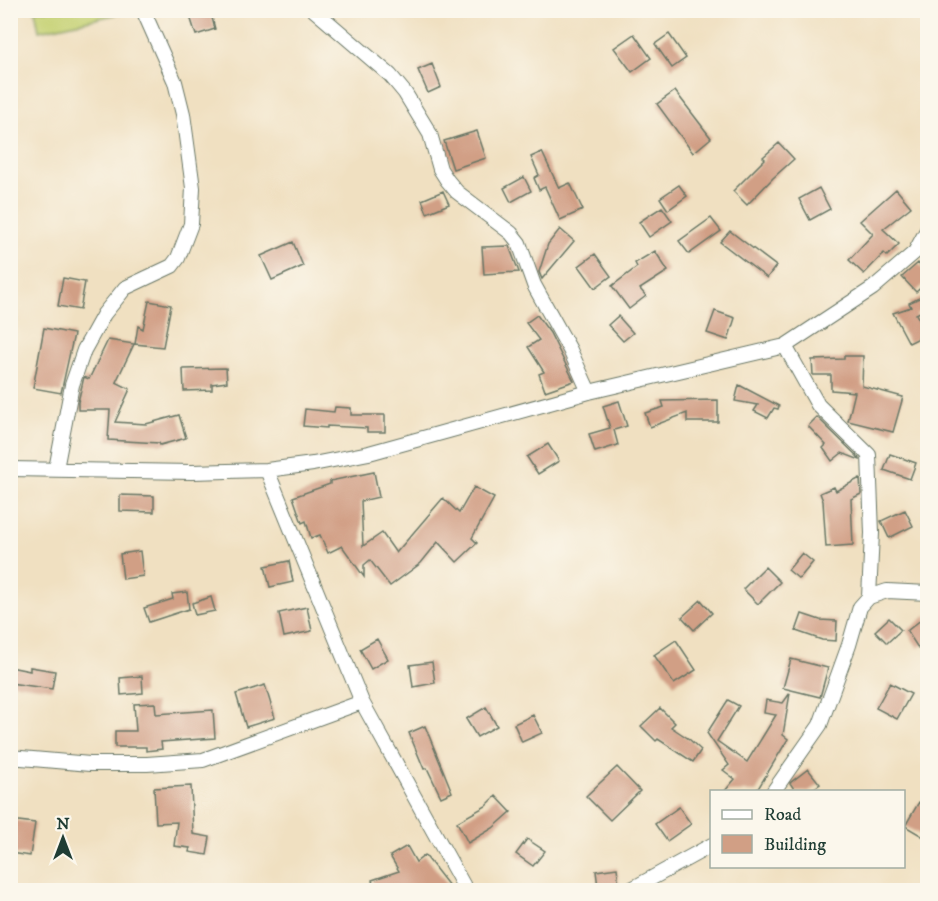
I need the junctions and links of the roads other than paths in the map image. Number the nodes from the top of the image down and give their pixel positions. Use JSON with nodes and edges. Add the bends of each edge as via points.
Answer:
{"nodes":[{"id":1,"x":143,"y":10,"type":"edge"},
{"id":2,"x":314,"y":10,"type":"edge"},
{"id":3,"x":927,"y":228,"type":"edge"},
{"id":4,"x":785,"y":346,"type":"junction"},
{"id":5,"x":589,"y":392,"type":"junction"},
{"id":6,"x":10,"y":469,"type":"edge"},
{"id":7,"x":56,"y":469,"type":"junction"},
{"id":8,"x":267,"y":470,"type":"junction"},
{"id":9,"x":927,"y":592,"type":"edge"},
{"id":10,"x":869,"y":597,"type":"junction"},
{"id":11,"x":362,"y":702,"type":"junction"},
{"id":12,"x":10,"y":757,"type":"edge"},
{"id":13,"x":774,"y":790,"type":"edge"},
{"id":14,"x":710,"y":846,"type":"edge"},
{"id":15,"x":466,"y":891,"type":"edge"},
{"id":16,"x":630,"y":891,"type":"edge"}],
"edges":[{"from":1,"to":7,"type":"street","via":[[171,71],[183,114],[193,188],[191,224],[172,266],[124,288],[84,350],[72,385]]},
{"from":2,"to":5,"type":"street","via":[[390,75],[430,134],[447,180],[519,243],[534,285]]},
{"from":3,"to":4,"type":"street","via":[[915,252],[873,288]]},
{"from":4,"to":5,"type":"street"},
{"from":4,"to":10,"type":"street","via":[[818,405],[869,455]]},
{"from":5,"to":8,"type":"street","via":[[369,453]]},
{"from":6,"to":7,"type":"street"},
{"from":7,"to":8,"type":"street"},
{"from":8,"to":11,"type":"street"},
{"from":9,"to":10,"type":"street","via":[[887,591]]},
{"from":10,"to":13,"type":"street","via":[[860,607],[820,725]]},
{"from":11,"to":12,"type":"street","via":[[203,760],[90,764]]},
{"from":11,"to":15,"type":"street"},
{"from":14,"to":16,"type":"street"}]}
